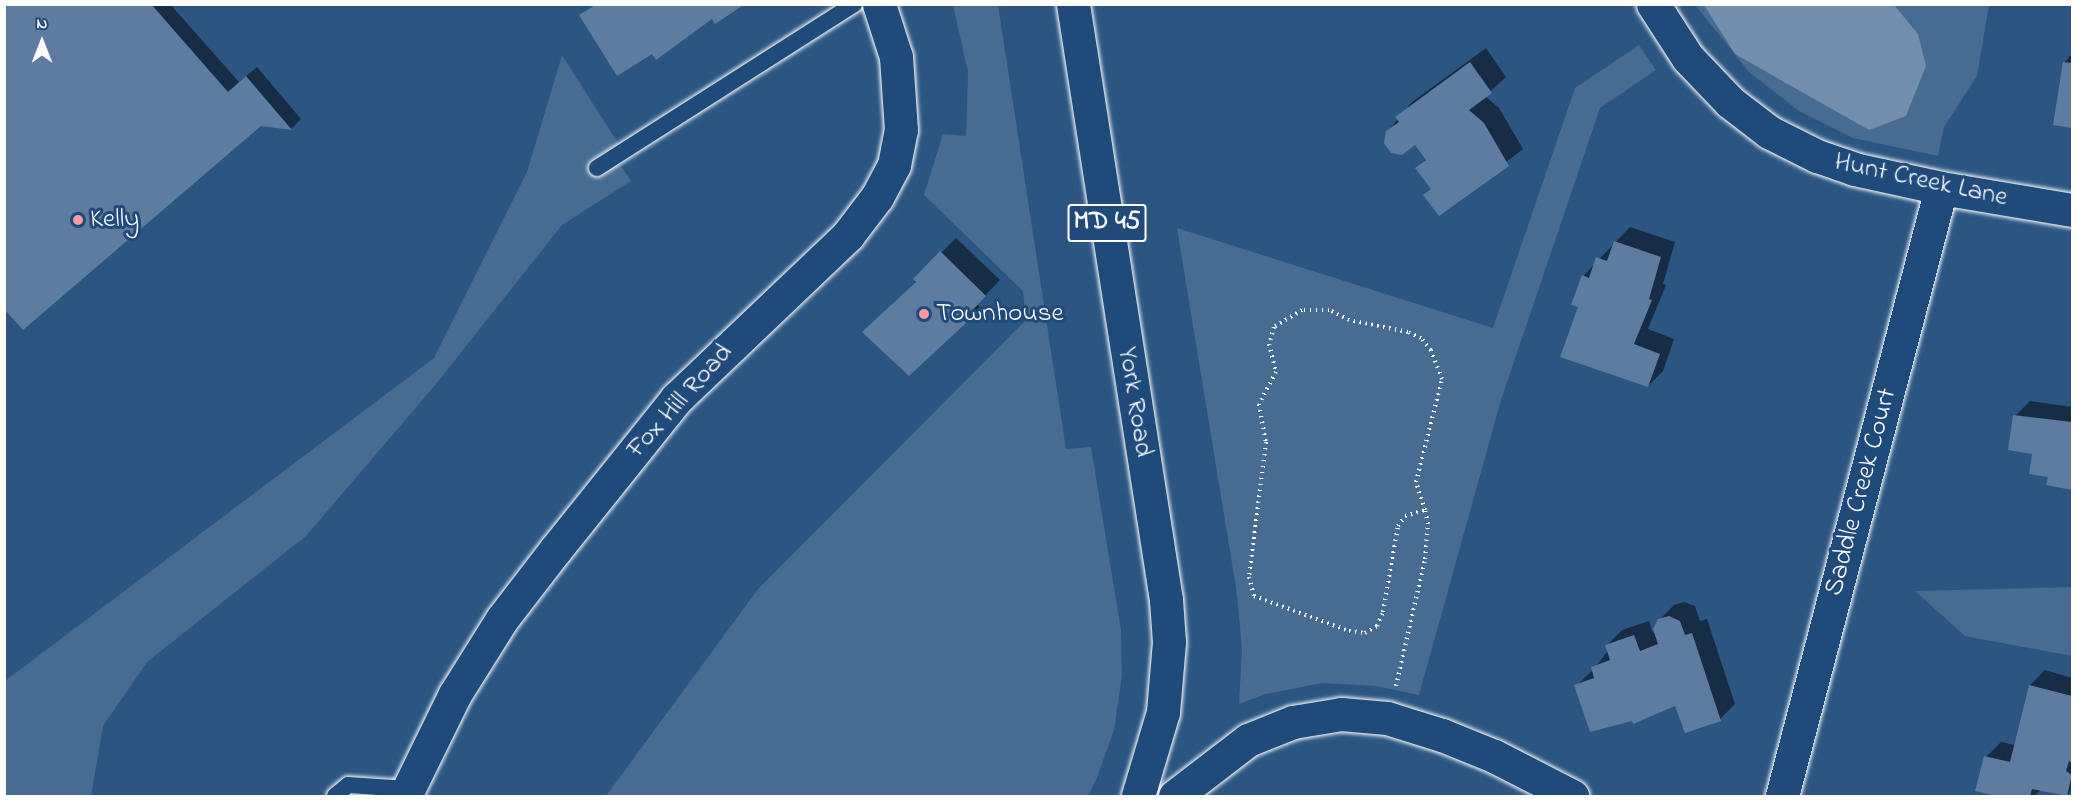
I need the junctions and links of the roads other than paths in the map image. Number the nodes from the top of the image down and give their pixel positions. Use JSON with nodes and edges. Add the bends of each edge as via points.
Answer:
{"nodes":[{"id":1,"x":854,"y":4,"type":"edge"},
{"id":2,"x":879,"y":4,"type":"edge"},
{"id":3,"x":1073,"y":4,"type":"edge"},
{"id":4,"x":1653,"y":4,"type":"edge"},
{"id":5,"x":597,"y":168,"type":"dead end"},
{"id":6,"x":1941,"y":188,"type":"junction"},
{"id":7,"x":2073,"y":210,"type":"edge"},
{"id":8,"x":407,"y":793,"type":"edge"},
{"id":9,"x":334,"y":796,"type":"edge"},
{"id":10,"x":1138,"y":796,"type":"edge"},
{"id":11,"x":1175,"y":796,"type":"edge"},
{"id":12,"x":1572,"y":796,"type":"edge"},
{"id":13,"x":1782,"y":796,"type":"edge"}],
"edges":[{"from":1,"to":5,"type":"lane"},
{"from":2,"to":8,"type":"street","name":"Fox Hill Road","via":[[896,57],[901,130],[894,165],[877,196],[848,235],[676,399],[564,539],[502,620],[454,694]]},
{"from":3,"to":10,"type":"street","name":"York Road","number":"MD 45","via":[[1166,600],[1169,642],[1163,712]]},
{"from":4,"to":6,"type":"street","name":"Hunt Creek Lane","via":[[1688,58],[1730,102],[1769,132],[1854,169]]},
{"from":6,"to":7,"type":"street","name":"Hunt Creek Lane"},
{"from":6,"to":13,"type":"street","name":"Saddle Creek Court"},
{"from":8,"to":9,"type":"lane","via":[[348,785]]},
{"from":11,"to":12,"type":"street","via":[[1248,740],[1293,722],[1341,714],[1387,718],[1494,756]]}]}
